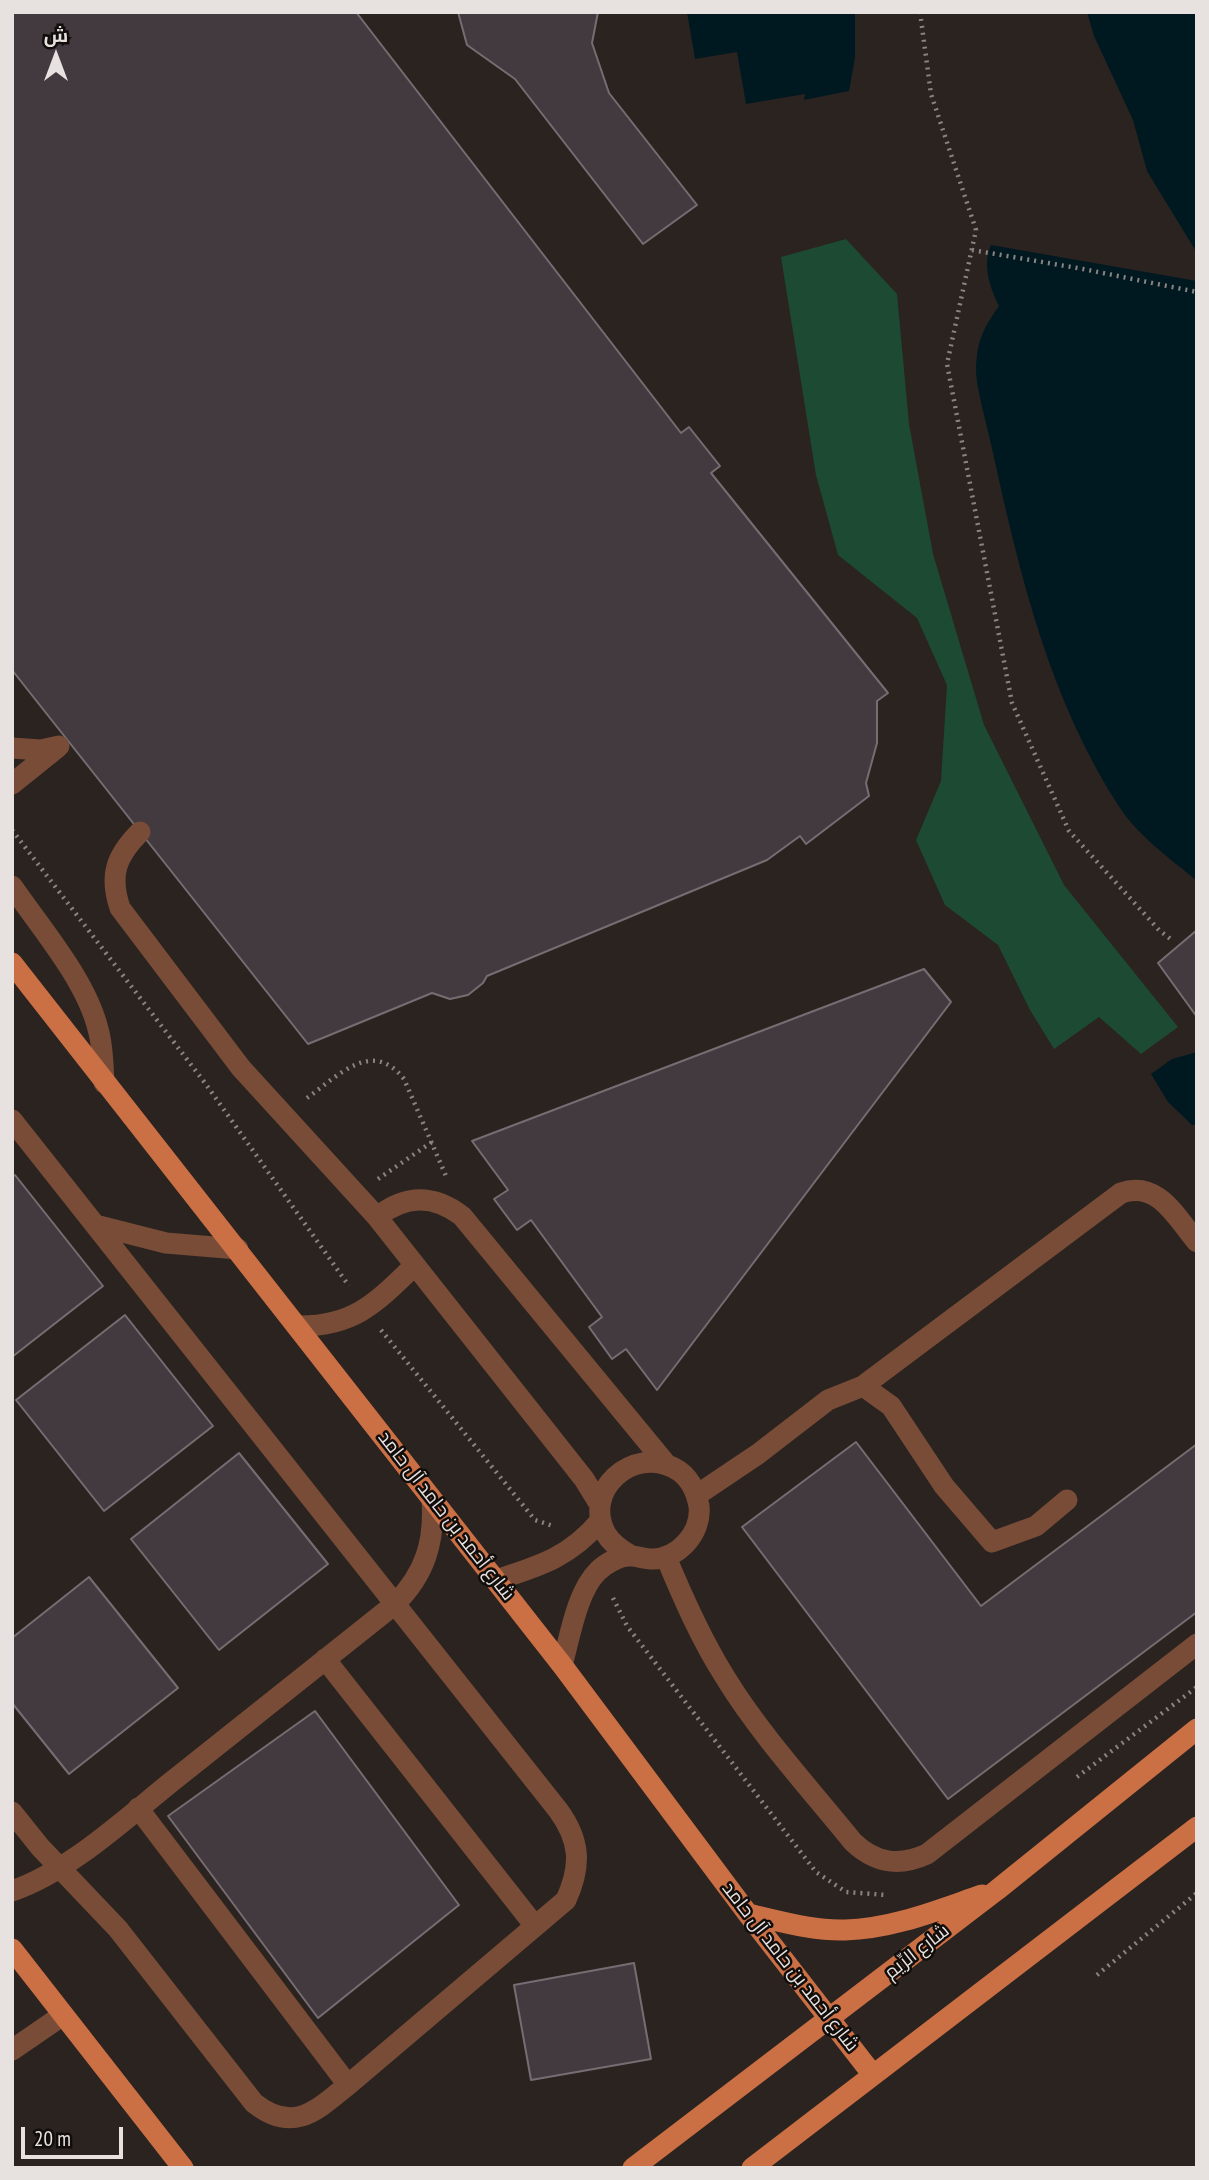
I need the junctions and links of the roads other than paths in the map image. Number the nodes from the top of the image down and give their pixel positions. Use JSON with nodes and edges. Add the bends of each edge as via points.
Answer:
{"nodes":[{"id":1,"x":12,"y":748,"type":"edge"},
{"id":2,"x":12,"y":784,"type":"edge"},
{"id":3,"x":140,"y":832,"type":"dead end"},
{"id":4,"x":12,"y":886,"type":"edge"},
{"id":5,"x":12,"y":963,"type":"edge"},
{"id":6,"x":104,"y":1083,"type":"junction"},
{"id":7,"x":12,"y":1120,"type":"edge"},
{"id":8,"x":377,"y":1217,"type":"junction"},
{"id":9,"x":94,"y":1225,"type":"junction"},
{"id":10,"x":1197,"y":1242,"type":"edge"},
{"id":11,"x":238,"y":1250,"type":"junction"},
{"id":12,"x":415,"y":1265,"type":"junction"},
{"id":13,"x":298,"y":1325,"type":"junction"},
{"id":14,"x":863,"y":1386,"type":"junction"},
{"id":15,"x":666,"y":1464,"type":"junction"},
{"id":16,"x":697,"y":1495,"type":"junction"},
{"id":17,"x":432,"y":1500,"type":"junction"},
{"id":18,"x":1067,"y":1500,"type":"dead end"},
{"id":19,"x":601,"y":1513,"type":"junction"},
{"id":20,"x":630,"y":1555,"type":"junction"},
{"id":21,"x":666,"y":1557,"type":"junction"},
{"id":22,"x":496,"y":1580,"type":"junction"},
{"id":23,"x":395,"y":1604,"type":"junction"},
{"id":24,"x":1197,"y":1644,"type":"edge"},
{"id":25,"x":325,"y":1659,"type":"junction"},
{"id":26,"x":562,"y":1665,"type":"junction"},
{"id":27,"x":1197,"y":1729,"type":"edge"},
{"id":28,"x":138,"y":1808,"type":"junction"},
{"id":29,"x":12,"y":1812,"type":"edge"},
{"id":30,"x":1197,"y":1827,"type":"edge"},
{"id":31,"x":12,"y":1840,"type":"edge"},
{"id":32,"x":40,"y":1847,"type":"junction"},
{"id":33,"x":60,"y":1868,"type":"junction"},
{"id":34,"x":998,"y":1890,"type":"junction"},
{"id":35,"x":12,"y":1891,"type":"edge"},
{"id":36,"x":748,"y":1914,"type":"junction"},
{"id":37,"x":536,"y":1926,"type":"junction"},
{"id":38,"x":12,"y":1949,"type":"edge"},
{"id":39,"x":63,"y":2015,"type":"junction"},
{"id":40,"x":829,"y":2020,"type":"junction"},
{"id":41,"x":12,"y":2050,"type":"edge"},
{"id":42,"x":873,"y":2075,"type":"junction"},
{"id":43,"x":348,"y":2085,"type":"junction"},
{"id":44,"x":179,"y":2165,"type":"edge"},
{"id":45,"x":633,"y":2168,"type":"edge"},
{"id":46,"x":752,"y":2168,"type":"edge"}],
"edges":[{"from":1,"to":2,"type":"street","via":[[41,750],[63,744]]},
{"from":3,"to":8,"type":"street","via":[[126,846],[114,876],[120,908],[242,1068]]},
{"from":4,"to":6,"type":"street","via":[[90,1005],[98,1028]]},
{"from":5,"to":6,"type":"main road","name":"شارع أحمد بن حامد آل حامد"},
{"from":6,"to":11,"type":"main road","name":"شارع أحمد بن حامد آل حامد"},
{"from":7,"to":9,"type":"street"},
{"from":8,"to":12,"type":"street"},
{"from":8,"to":15,"type":"street","via":[[390,1207],[419,1199],[449,1207],[462,1216]]},
{"from":9,"to":11,"type":"street","via":[[166,1243]]},
{"from":9,"to":23,"type":"street"},
{"from":10,"to":14,"type":"street","via":[[1153,1192],[1121,1192]]},
{"from":11,"to":13,"type":"main road","name":"شارع أحمد بن حامد آل حامد"},
{"from":12,"to":13,"type":"street","via":[[356,1315],[321,1326]]},
{"from":12,"to":19,"type":"street","via":[[584,1479]]},
{"from":13,"to":17,"type":"main road","name":"شارع أحمد بن حامد آل حامد"},
{"from":14,"to":16,"type":"street","via":[[828,1401]]},
{"from":14,"to":18,"type":"street","via":[[891,1406],[944,1486],[992,1542],[1036,1526]]},
{"from":15,"to":16,"type":"street","via":[[680,1471]]},
{"from":15,"to":19,"type":"street","via":[[637,1462],[623,1469],[604,1491]]},
{"from":16,"to":21,"type":"street","via":[[697,1525],[690,1539]]},
{"from":17,"to":22,"type":"main road","name":"شارع أحمد بن حامد آل حامد"},
{"from":17,"to":23,"type":"street","via":[[432,1533],[424,1564]]},
{"from":19,"to":20,"type":"street","via":[[607,1535]]},
{"from":19,"to":22,"type":"street","via":[[587,1536],[564,1554]]},
{"from":20,"to":21,"type":"street"},
{"from":20,"to":26,"type":"street","via":[[608,1564],[588,1583]]},
{"from":21,"to":24,"type":"street","via":[[703,1639],[752,1716],[853,1842],[887,1861],[914,1860],[927,1854]]},
{"from":22,"to":26,"type":"main road","name":"شارع أحمد بن حامد آل حامد"},
{"from":23,"to":25,"type":"street"},
{"from":23,"to":37,"type":"street","via":[[558,1810],[574,1837],[574,1884],[566,1900]]},
{"from":25,"to":28,"type":"street"},
{"from":25,"to":37,"type":"street"},
{"from":26,"to":36,"type":"main road","name":"شارع أحمد بن حامد آل حامد"},
{"from":27,"to":34,"type":"main road","name":"شارع الرِّيم"},
{"from":28,"to":33,"type":"street"},
{"from":28,"to":43,"type":"street"},
{"from":29,"to":32,"type":"street"},
{"from":30,"to":42,"type":"main road"},
{"from":31,"to":32,"type":"street"},
{"from":32,"to":33,"type":"street"},
{"from":33,"to":35,"type":"street"},
{"from":33,"to":43,"type":"street","via":[[118,1929],[266,2113],[281,2118],[311,2114]]},
{"from":34,"to":36,"type":"main road","via":[[903,1921],[846,1930]]},
{"from":34,"to":40,"type":"main road","name":"شارع الرِّيم"},
{"from":36,"to":40,"type":"main road","name":"شارع أحمد بن حامد آل حامد"},
{"from":37,"to":43,"type":"street"},
{"from":38,"to":39,"type":"main road"},
{"from":39,"to":41,"type":"street"},
{"from":39,"to":44,"type":"main road"},
{"from":40,"to":42,"type":"main road","name":"شارع أحمد بن حامد آل حامد"},
{"from":40,"to":45,"type":"main road","name":"شارع الرِّيم"},
{"from":42,"to":46,"type":"main road"}]}
